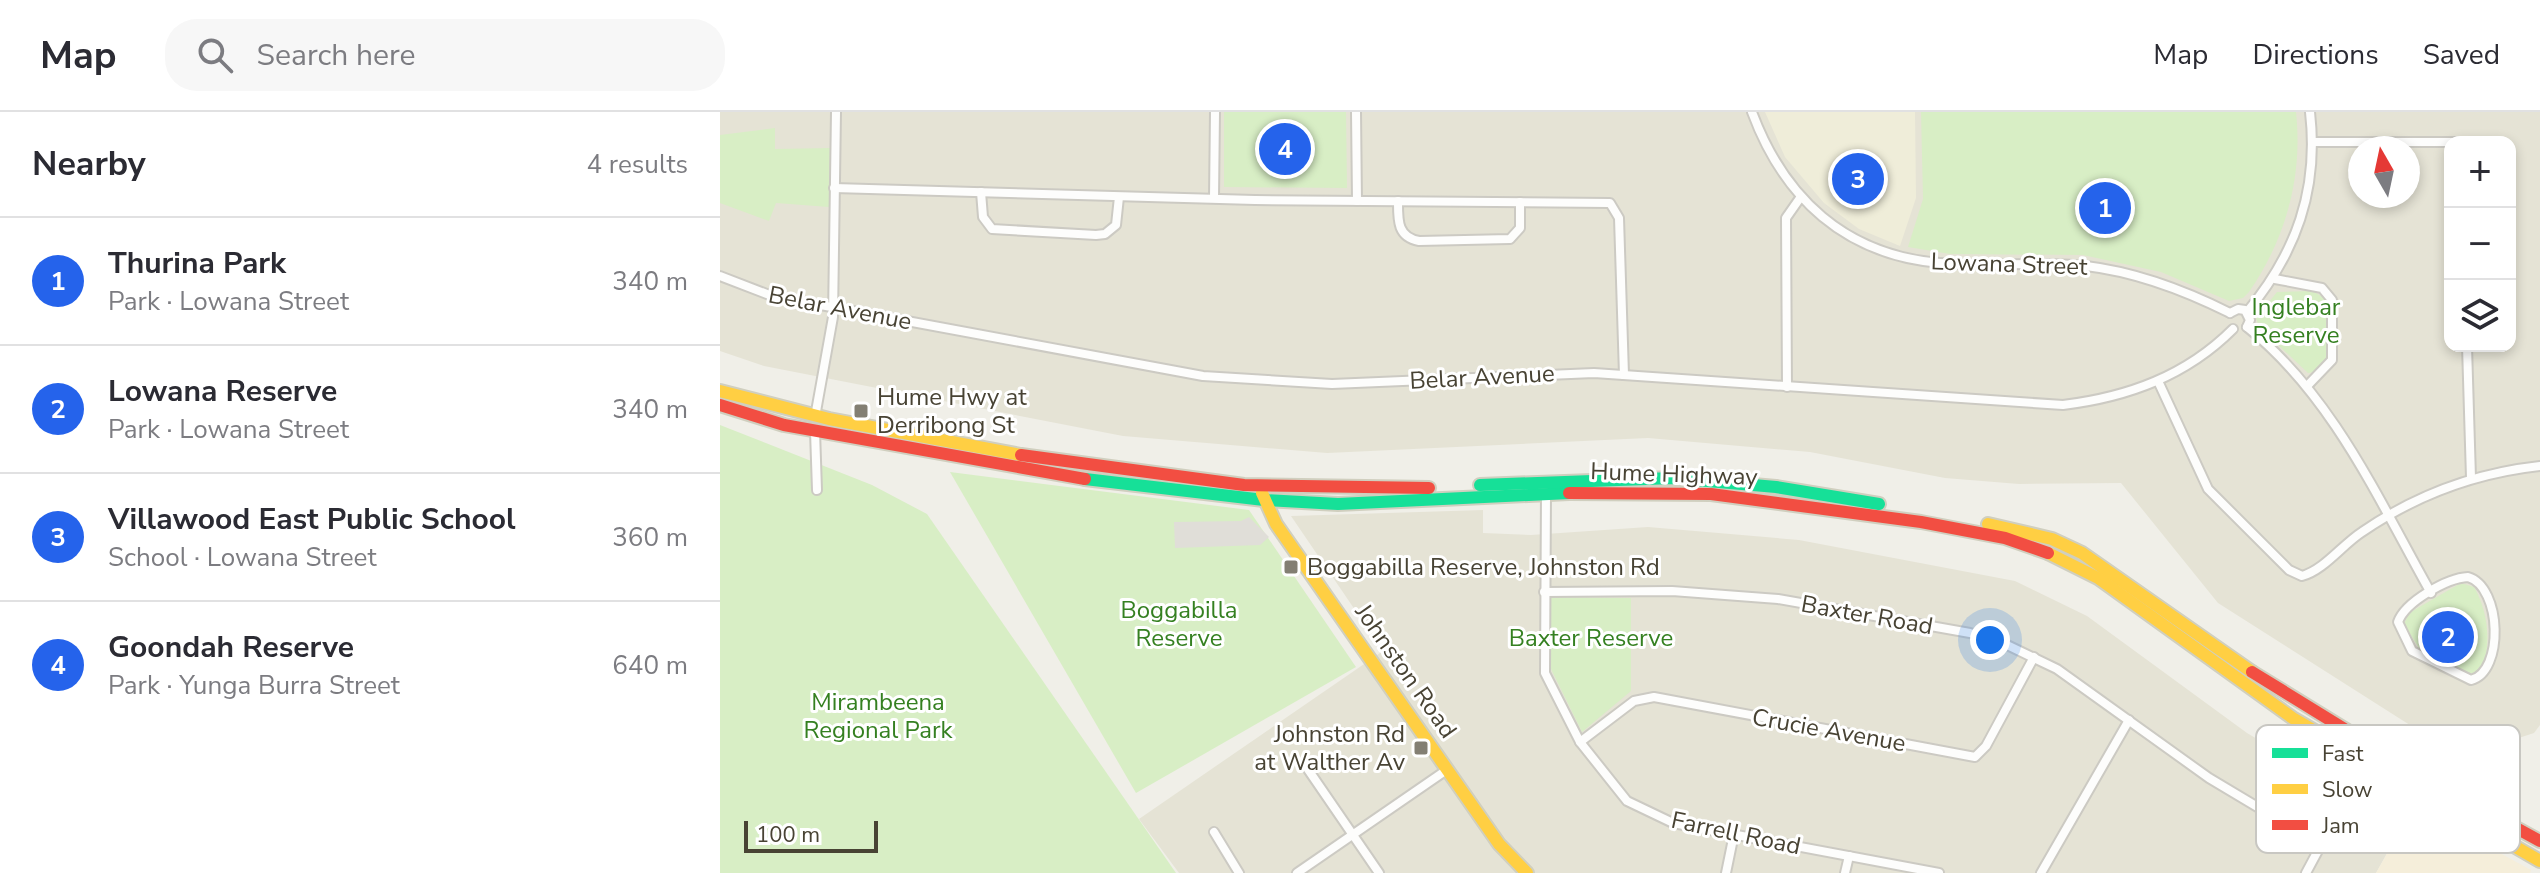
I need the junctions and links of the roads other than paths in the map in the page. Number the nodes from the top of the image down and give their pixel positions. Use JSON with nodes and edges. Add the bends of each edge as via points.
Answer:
{"nodes":[{"id":1,"x":836,"y":112,"type":"edge"},
{"id":2,"x":1215,"y":112,"type":"edge"},
{"id":3,"x":1356,"y":112,"type":"edge"},
{"id":4,"x":1752,"y":112,"type":"edge"},
{"id":5,"x":2310,"y":112,"type":"edge"},
{"id":6,"x":2444,"y":141,"type":"edge"},
{"id":7,"x":2312,"y":142,"type":"junction"},
{"id":8,"x":834,"y":188,"type":"junction"},
{"id":9,"x":981,"y":192,"type":"junction"},
{"id":10,"x":1119,"y":197,"type":"junction"},
{"id":11,"x":1214,"y":198,"type":"junction"},
{"id":12,"x":1800,"y":198,"type":"junction"},
{"id":13,"x":1357,"y":201,"type":"junction"},
{"id":14,"x":1398,"y":201,"type":"junction"},
{"id":15,"x":1520,"y":202,"type":"junction"},
{"id":16,"x":720,"y":276,"type":"edge"},
{"id":17,"x":2275,"y":279,"type":"junction"},
{"id":18,"x":834,"y":308,"type":"junction"},
{"id":19,"x":2247,"y":312,"type":"junction"},
{"id":20,"x":2230,"y":313,"type":"junction"},
{"id":21,"x":2247,"y":327,"type":"junction"},
{"id":22,"x":2233,"y":329,"type":"junction"},
{"id":23,"x":2467,"y":352,"type":"edge"},
{"id":24,"x":1624,"y":375,"type":"junction"},
{"id":25,"x":2158,"y":381,"type":"junction"},
{"id":26,"x":2308,"y":385,"type":"junction"},
{"id":27,"x":1787,"y":387,"type":"junction"},
{"id":28,"x":720,"y":391,"type":"edge"},
{"id":29,"x":720,"y":405,"type":"edge"},
{"id":30,"x":815,"y":416,"type":"junction"},
{"id":31,"x":815,"y":430,"type":"junction"},
{"id":32,"x":2540,"y":466,"type":"edge"},
{"id":33,"x":2471,"y":478,"type":"junction"},
{"id":34,"x":817,"y":490,"type":"dead end"},
{"id":35,"x":1546,"y":493,"type":"junction"},
{"id":36,"x":1262,"y":494,"type":"junction"},
{"id":37,"x":2388,"y":516,"type":"junction"},
{"id":38,"x":1544,"y":592,"type":"junction"},
{"id":39,"x":2431,"y":593,"type":"junction"},
{"id":40,"x":2034,"y":657,"type":"junction"},
{"id":41,"x":2129,"y":720,"type":"junction"},
{"id":42,"x":2306,"y":725,"type":"edge"},
{"id":43,"x":2338,"y":725,"type":"edge"},
{"id":44,"x":1580,"y":742,"type":"junction"},
{"id":45,"x":1305,"y":765,"type":"dead end"},
{"id":46,"x":1448,"y":769,"type":"junction"},
{"id":47,"x":2256,"y":806,"type":"edge"},
{"id":48,"x":2520,"y":830,"type":"edge"},
{"id":49,"x":1214,"y":832,"type":"dead end"},
{"id":50,"x":1734,"y":834,"type":"junction"},
{"id":51,"x":1352,"y":836,"type":"junction"},
{"id":52,"x":2540,"y":841,"type":"edge"},
{"id":53,"x":2520,"y":850,"type":"edge"},
{"id":54,"x":2317,"y":853,"type":"edge"},
{"id":55,"x":1849,"y":856,"type":"junction"},
{"id":56,"x":2540,"y":861,"type":"edge"},
{"id":57,"x":1239,"y":873,"type":"edge"},
{"id":58,"x":1297,"y":873,"type":"edge"},
{"id":59,"x":1379,"y":873,"type":"edge"},
{"id":60,"x":1527,"y":873,"type":"edge"},
{"id":61,"x":1726,"y":873,"type":"edge"},
{"id":62,"x":1845,"y":873,"type":"edge"},
{"id":63,"x":1939,"y":873,"type":"edge"},
{"id":64,"x":2041,"y":873,"type":"edge"},
{"id":65,"x":2306,"y":873,"type":"edge"}],
"edges":[{"from":1,"to":8,"type":"street"},
{"from":2,"to":11,"type":"street"},
{"from":3,"to":13,"type":"street"},
{"from":4,"to":12,"type":"street","name":"Lowana Street","via":[[1775,163]]},
{"from":5,"to":7,"type":"street"},
{"from":6,"to":7,"type":"street"},
{"from":7,"to":17,"type":"street","via":[[2303,210]]},
{"from":8,"to":9,"type":"street"},
{"from":8,"to":18,"type":"street"},
{"from":9,"to":10,"type":"street"},
{"from":9,"to":10,"type":"street","via":[[983,217],[992,229],[1064,234],[1112,230]]},
{"from":10,"to":11,"type":"street"},
{"from":11,"to":13,"type":"street"},
{"from":12,"to":20,"type":"street","name":"Lowana Street","via":[[1861,241],[1901,256],[1941,263],[2111,269],[2165,284]]},
{"from":12,"to":27,"type":"street","via":[[1786,218]]},
{"from":13,"to":14,"type":"street"},
{"from":14,"to":15,"type":"street"},
{"from":14,"to":15,"type":"street","via":[[1401,230],[1419,241],[1510,239],[1520,228]]},
{"from":15,"to":24,"type":"street","via":[[1603,202],[1618,211]]},
{"from":16,"to":18,"type":"street","name":"Belar Avenue","via":[[772,296]]},
{"from":17,"to":19,"type":"street"},
{"from":17,"to":26,"type":"street","via":[[2322,288],[2332,300],[2332,360]]},
{"from":18,"to":24,"type":"street","name":"Belar Avenue","via":[[1203,376],[1332,384]]},
{"from":18,"to":30,"type":"street"},
{"from":19,"to":20,"type":"street"},
{"from":19,"to":21,"type":"street"},
{"from":20,"to":22,"type":"street"},
{"from":21,"to":22,"type":"street"},
{"from":21,"to":26,"type":"street"},
{"from":22,"to":25,"type":"street","name":"Belar Avenue","via":[[2196,361]]},
{"from":23,"to":33,"type":"street"},
{"from":24,"to":27,"type":"street","name":"Belar Avenue"},
{"from":25,"to":27,"type":"street","name":"Belar Avenue","via":[[2113,397],[2063,405]]},
{"from":25,"to":37,"type":"street","via":[[2208,489],[2295,574],[2309,574]]},
{"from":26,"to":37,"type":"street"},
{"from":28,"to":30,"type":"main road","name":"Hume Highway"},
{"from":29,"to":31,"type":"main road","name":"Hume Highway"},
{"from":30,"to":31,"type":"street"},
{"from":30,"to":36,"type":"main road","name":"Hume Highway","via":[[1059,463]]},
{"from":31,"to":34,"type":"street"},
{"from":31,"to":36,"type":"main road","name":"Hume Highway","via":[[1099,482]]},
{"from":32,"to":33,"type":"street"},
{"from":33,"to":37,"type":"street"},
{"from":35,"to":36,"type":"main road","name":"Hume Highway","via":[[1338,504]]},
{"from":35,"to":38,"type":"street","name":"Farrell Road"},
{"from":35,"to":42,"type":"main road","name":"Hume Highway","via":[[1664,492],[1774,499],[2005,538],[2098,578]]},
{"from":36,"to":43,"type":"main road","name":"Hume Highway","via":[[1673,478],[1789,489],[2018,529],[2082,553],[2248,670]]},
{"from":36,"to":46,"type":"main road","name":"Johnston Road","via":[[1276,524]]},
{"from":37,"to":39,"type":"street"},
{"from":38,"to":40,"type":"street","name":"Baxter Road","via":[[1672,591],[1778,599],[1970,633]]},
{"from":38,"to":44,"type":"street","name":"Farrell Road","via":[[1545,673]]},
{"from":39,"to":39,"type":"street","via":[[2462,577],[2483,587],[2493,608],[2492,650],[2479,678],[2463,678],[2407,645],[2399,628],[2401,615]]},
{"from":40,"to":41,"type":"street","name":"Baxter Road"},
{"from":40,"to":44,"type":"street","name":"Crucie Avenue","via":[[1975,757],[1654,697],[1634,701]]},
{"from":41,"to":47,"type":"street","name":"Baxter Road"},
{"from":41,"to":64,"type":"street"},
{"from":44,"to":50,"type":"street","name":"Farrell Road","via":[[1627,801],[1673,823]]},
{"from":45,"to":51,"type":"street"},
{"from":46,"to":51,"type":"street"},
{"from":46,"to":60,"type":"main road","name":"Johnston Road","via":[[1499,844]]},
{"from":48,"to":52,"type":"main road","name":"Hume Highway"},
{"from":49,"to":57,"type":"street"},
{"from":50,"to":55,"type":"street","name":"Farrell Road"},
{"from":50,"to":61,"type":"street"},
{"from":51,"to":58,"type":"street"},
{"from":51,"to":59,"type":"street"},
{"from":53,"to":56,"type":"main road","name":"Hume Highway"},
{"from":54,"to":65,"type":"street"},
{"from":55,"to":62,"type":"street"},
{"from":55,"to":63,"type":"street","name":"Farrell Road"}]}
